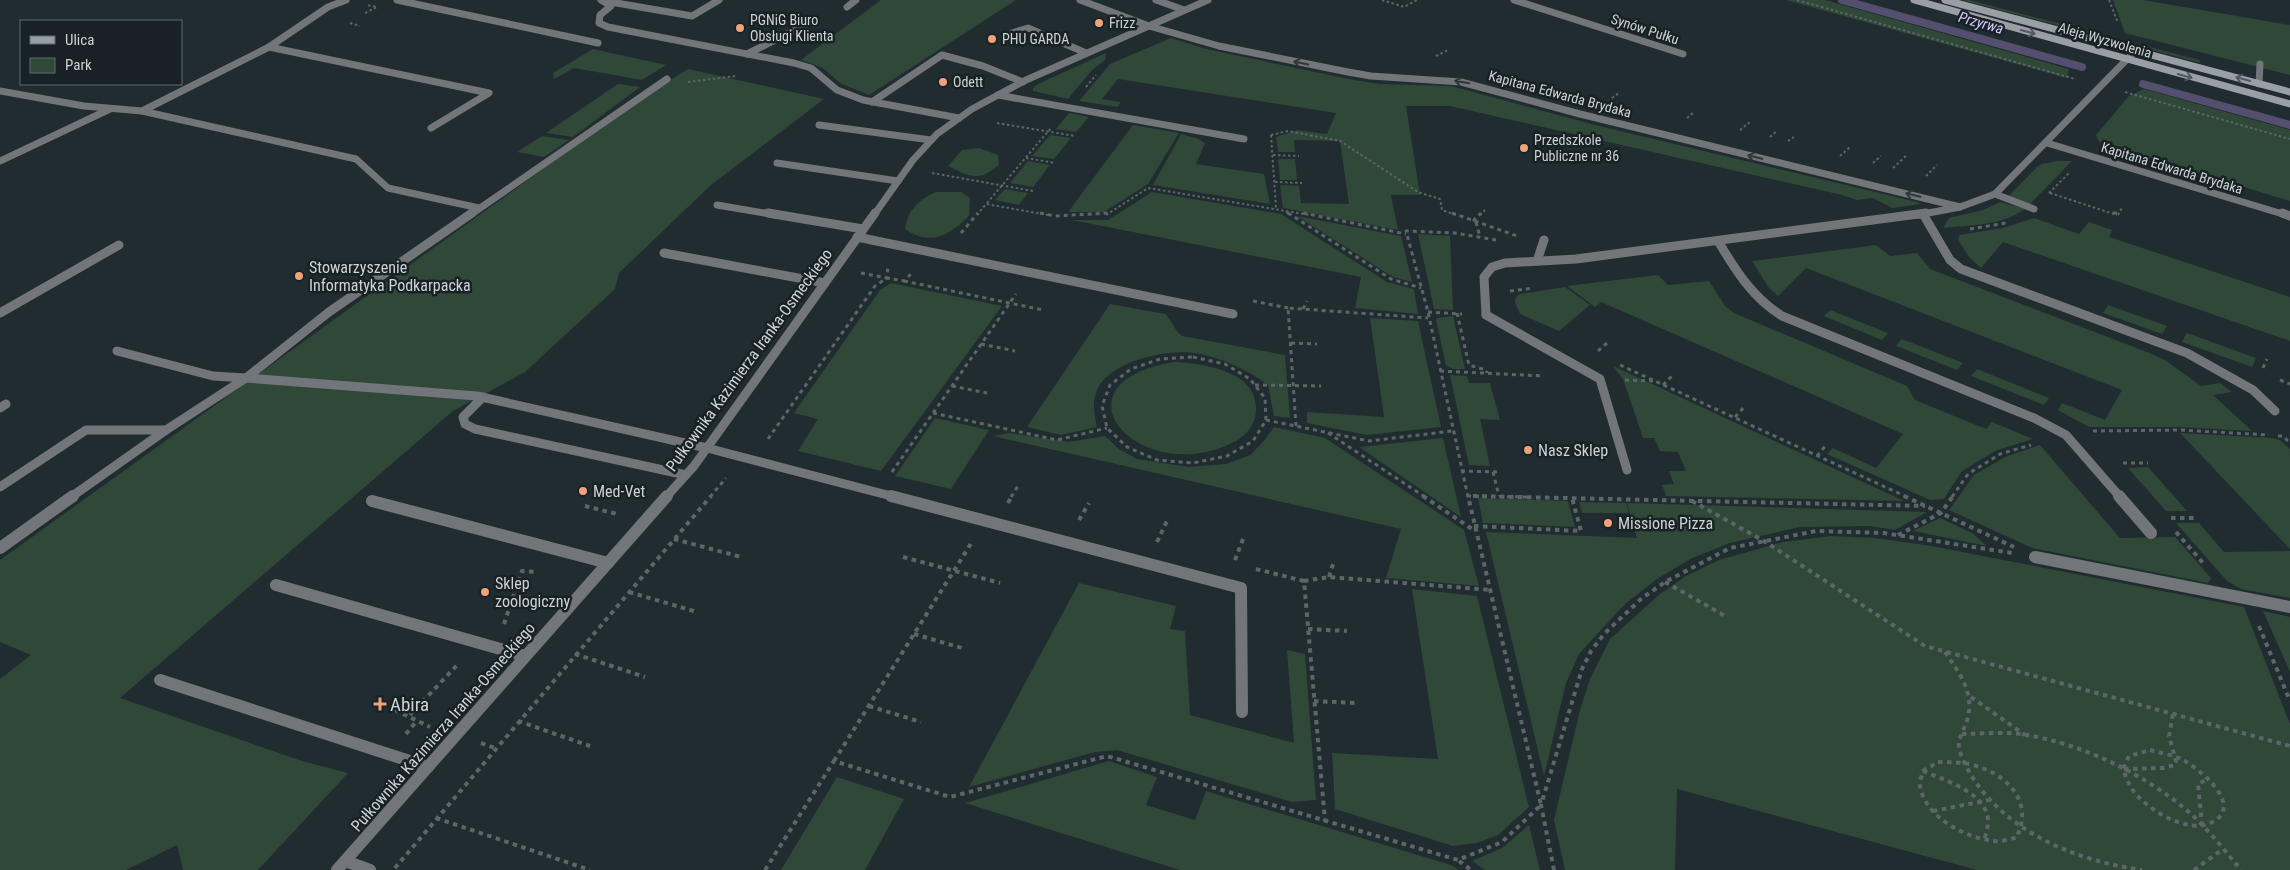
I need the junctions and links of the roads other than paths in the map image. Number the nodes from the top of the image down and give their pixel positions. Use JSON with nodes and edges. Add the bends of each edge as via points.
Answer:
{"nodes":[{"id":1,"x":346,"y":0,"type":"edge"},
{"id":2,"x":397,"y":0,"type":"edge"},
{"id":3,"x":602,"y":0,"type":"edge"},
{"id":4,"x":719,"y":0,"type":"edge"},
{"id":5,"x":856,"y":0,"type":"edge"},
{"id":6,"x":1080,"y":0,"type":"edge"},
{"id":7,"x":1156,"y":0,"type":"edge"},
{"id":8,"x":1208,"y":0,"type":"edge"},
{"id":9,"x":1514,"y":0,"type":"edge"},
{"id":10,"x":1914,"y":0,"type":"edge"},
{"id":11,"x":1945,"y":0,"type":"edge"},
{"id":12,"x":847,"y":7,"type":"dead end"},
{"id":13,"x":1184,"y":10,"type":"junction"},
{"id":14,"x":815,"y":20,"type":"dead end"},
{"id":15,"x":1149,"y":26,"type":"junction"},
{"id":16,"x":1012,"y":33,"type":"dead end"},
{"id":17,"x":598,"y":43,"type":"dead end"},
{"id":18,"x":269,"y":47,"type":"junction"},
{"id":19,"x":2135,"y":51,"type":"junction"},
{"id":20,"x":1086,"y":53,"type":"junction"},
{"id":21,"x":747,"y":54,"type":"junction"},
{"id":22,"x":1683,"y":54,"type":"dead end"},
{"id":23,"x":2128,"y":59,"type":"junction"},
{"id":24,"x":2260,"y":64,"type":"dead end"},
{"id":25,"x":667,"y":79,"type":"road end"},
{"id":26,"x":1023,"y":82,"type":"junction"},
{"id":27,"x":2259,"y":84,"type":"junction"},
{"id":28,"x":0,"y":91,"type":"edge"},
{"id":29,"x":2290,"y":92,"type":"edge"},
{"id":30,"x":998,"y":95,"type":"junction"},
{"id":31,"x":872,"y":102,"type":"junction"},
{"id":32,"x":2290,"y":104,"type":"edge"},
{"id":33,"x":110,"y":108,"type":"junction"},
{"id":34,"x":142,"y":111,"type":"junction"},
{"id":35,"x":959,"y":118,"type":"junction"},
{"id":36,"x":819,"y":124,"type":"dead end"},
{"id":37,"x":431,"y":128,"type":"dead end"},
{"id":38,"x":1244,"y":139,"type":"dead end"},
{"id":39,"x":931,"y":140,"type":"junction"},
{"id":40,"x":2047,"y":143,"type":"junction"},
{"id":41,"x":0,"y":161,"type":"edge"},
{"id":42,"x":777,"y":163,"type":"dead end"},
{"id":43,"x":898,"y":181,"type":"junction"},
{"id":44,"x":1995,"y":194,"type":"junction"},
{"id":45,"x":717,"y":205,"type":"dead end"},
{"id":46,"x":1960,"y":207,"type":"junction"},
{"id":47,"x":479,"y":208,"type":"junction"},
{"id":48,"x":2034,"y":209,"type":"dead end"},
{"id":49,"x":1923,"y":214,"type":"junction"},
{"id":50,"x":2290,"y":216,"type":"edge"},
{"id":51,"x":860,"y":233,"type":"junction"},
{"id":52,"x":1544,"y":240,"type":"dead end"},
{"id":53,"x":1718,"y":241,"type":"junction"},
{"id":54,"x":119,"y":244,"type":"dead end"},
{"id":55,"x":664,"y":254,"type":"dead end"},
{"id":56,"x":1537,"y":261,"type":"junction"},
{"id":57,"x":825,"y":283,"type":"junction"},
{"id":58,"x":0,"y":313,"type":"edge"},
{"id":59,"x":1233,"y":314,"type":"dead end"},
{"id":60,"x":117,"y":351,"type":"dead end"},
{"id":61,"x":246,"y":378,"type":"junction"},
{"id":62,"x":483,"y":397,"type":"junction"},
{"id":63,"x":2275,"y":411,"type":"dead end"},
{"id":64,"x":166,"y":430,"type":"junction"},
{"id":65,"x":707,"y":448,"type":"junction"},
{"id":66,"x":1627,"y":470,"type":"dead end"},
{"id":67,"x":686,"y":475,"type":"junction"},
{"id":68,"x":0,"y":487,"type":"edge"},
{"id":69,"x":372,"y":501,"type":"dead end"},
{"id":70,"x":2151,"y":533,"type":"dead end"},
{"id":71,"x":0,"y":548,"type":"edge"},
{"id":72,"x":2035,"y":557,"type":"road end"},
{"id":73,"x":608,"y":563,"type":"junction"},
{"id":74,"x":276,"y":585,"type":"dead end"},
{"id":75,"x":2290,"y":607,"type":"edge"},
{"id":76,"x":525,"y":656,"type":"junction"},
{"id":77,"x":160,"y":680,"type":"dead end"},
{"id":78,"x":1242,"y":712,"type":"dead end"},
{"id":79,"x":428,"y":767,"type":"junction"},
{"id":80,"x":341,"y":866,"type":"edge"},
{"id":81,"x":370,"y":870,"type":"edge"}],
"edges":[{"from":1,"to":18,"type":"street","via":[[328,7]]},
{"from":2,"to":17,"type":"street"},
{"from":3,"to":4,"type":"street","via":[[692,16]]},
{"from":3,"to":21,"type":"street","via":[[611,6],[600,15],[598,23],[608,27]]},
{"from":5,"to":12,"type":"street"},
{"from":6,"to":15,"type":"street","name":"Kapitana Edwarda Brydaka"},
{"from":7,"to":13,"type":"street"},
{"from":8,"to":13,"type":"street","name":"Pułkownika Kazimierza Iranka-Osmeckiego"},
{"from":9,"to":22,"type":"street","name":"Synów Pułku"},
{"from":10,"to":23,"type":"main road","name":"Aleja Wyzwolenia","one_way":true},
{"from":11,"to":19,"type":"main road","name":"Aleja Wyzwolenia"},
{"from":13,"to":15,"type":"street","name":"Pułkownika Kazimierza Iranka-Osmeckiego"},
{"from":14,"to":21,"type":"street"},
{"from":15,"to":20,"type":"street","name":"Pułkownika Kazimierza Iranka-Osmeckiego"},
{"from":46,"to":15,"type":"street","name":"Kapitana Edwarda Brydaka","one_way":true,"via":[[1461,82],[1348,72],[1220,46]]},
{"from":16,"to":20,"type":"street","via":[[1028,28]]},
{"from":18,"to":34,"type":"street"},
{"from":18,"to":37,"type":"street","via":[[489,93]]},
{"from":19,"to":23,"type":"street"},
{"from":27,"to":19,"type":"main road","name":"Aleja Wyzwolenia","one_way":true},
{"from":20,"to":26,"type":"street","name":"Pułkownika Kazimierza Iranka-Osmeckiego"},
{"from":21,"to":31,"type":"street","via":[[811,68],[837,90]]},
{"from":23,"to":32,"type":"main road","name":"Aleja Wyzwolenia","one_way":true},
{"from":23,"to":40,"type":"street"},
{"from":24,"to":27,"type":"street"},
{"from":25,"to":47,"type":"street"},
{"from":26,"to":30,"type":"street","name":"Pułkownika Kazimierza Iranka-Osmeckiego"},
{"from":26,"to":31,"type":"street","via":[[983,66],[942,55]]},
{"from":27,"to":29,"type":"main road","name":"Aleja Wyzwolenia"},
{"from":28,"to":33,"type":"street"},
{"from":30,"to":35,"type":"street","name":"Pułkownika Kazimierza Iranka-Osmeckiego"},
{"from":30,"to":38,"type":"street"},
{"from":31,"to":35,"type":"street"},
{"from":33,"to":34,"type":"street"},
{"from":33,"to":41,"type":"street"},
{"from":34,"to":47,"type":"street","via":[[356,159],[388,188]]},
{"from":35,"to":39,"type":"street","name":"Pułkownika Kazimierza Iranka-Osmeckiego"},
{"from":36,"to":39,"type":"street"},
{"from":39,"to":43,"type":"street","name":"Pułkownika Kazimierza Iranka-Osmeckiego"},
{"from":40,"to":44,"type":"street"},
{"from":40,"to":50,"type":"street","name":"Kapitana Edwarda Brydaka"},
{"from":42,"to":43,"type":"street"},
{"from":43,"to":51,"type":"street","name":"Pułkownika Kazimierza Iranka-Osmeckiego"},
{"from":44,"to":46,"type":"street"},
{"from":44,"to":48,"type":"street"},
{"from":45,"to":51,"type":"street"},
{"from":46,"to":49,"type":"street"},
{"from":47,"to":61,"type":"street","via":[[329,312]]},
{"from":49,"to":53,"type":"street"},
{"from":49,"to":63,"type":"street","via":[[1950,260],[1961,269],[2186,353],[2253,390]]},
{"from":51,"to":57,"type":"street","name":"Pułkownika Kazimierza Iranka-Osmeckiego"},
{"from":51,"to":59,"type":"street","via":[[933,252]]},
{"from":52,"to":56,"type":"street"},
{"from":53,"to":56,"type":"street"},
{"from":53,"to":70,"type":"street","via":[[1747,290],[1782,316],[2034,418],[2066,435]]},
{"from":54,"to":58,"type":"street"},
{"from":55,"to":57,"type":"street"},
{"from":56,"to":66,"type":"street","via":[[1492,267],[1484,277],[1486,315],[1600,379]]},
{"from":57,"to":65,"type":"street","name":"Pułkownika Kazimierza Iranka-Osmeckiego"},
{"from":60,"to":61,"type":"street","via":[[213,376]]},
{"from":61,"to":62,"type":"street"},
{"from":61,"to":64,"type":"street"},
{"from":62,"to":65,"type":"street"},
{"from":62,"to":67,"type":"street","via":[[463,417],[465,424],[475,430]]},
{"from":64,"to":68,"type":"street","via":[[86,430]]},
{"from":64,"to":71,"type":"street"},
{"from":65,"to":67,"type":"street","name":"Pułkownika Kazimierza Iranka-Osmeckiego"},
{"from":65,"to":78,"type":"street","via":[[1241,588]]},
{"from":67,"to":73,"type":"street","name":"Pułkownika Kazimierza Iranka-Osmeckiego"},
{"from":69,"to":73,"type":"street"},
{"from":72,"to":75,"type":"street"},
{"from":73,"to":76,"type":"street","name":"Pułkownika Kazimierza Iranka-Osmeckiego"},
{"from":74,"to":76,"type":"street"},
{"from":76,"to":79,"type":"street","name":"Pułkownika Kazimierza Iranka-Osmeckiego"},
{"from":77,"to":79,"type":"street"},
{"from":79,"to":80,"type":"street","name":"Pułkownika Kazimierza Iranka-Osmeckiego"},
{"from":80,"to":81,"type":"street"}]}
